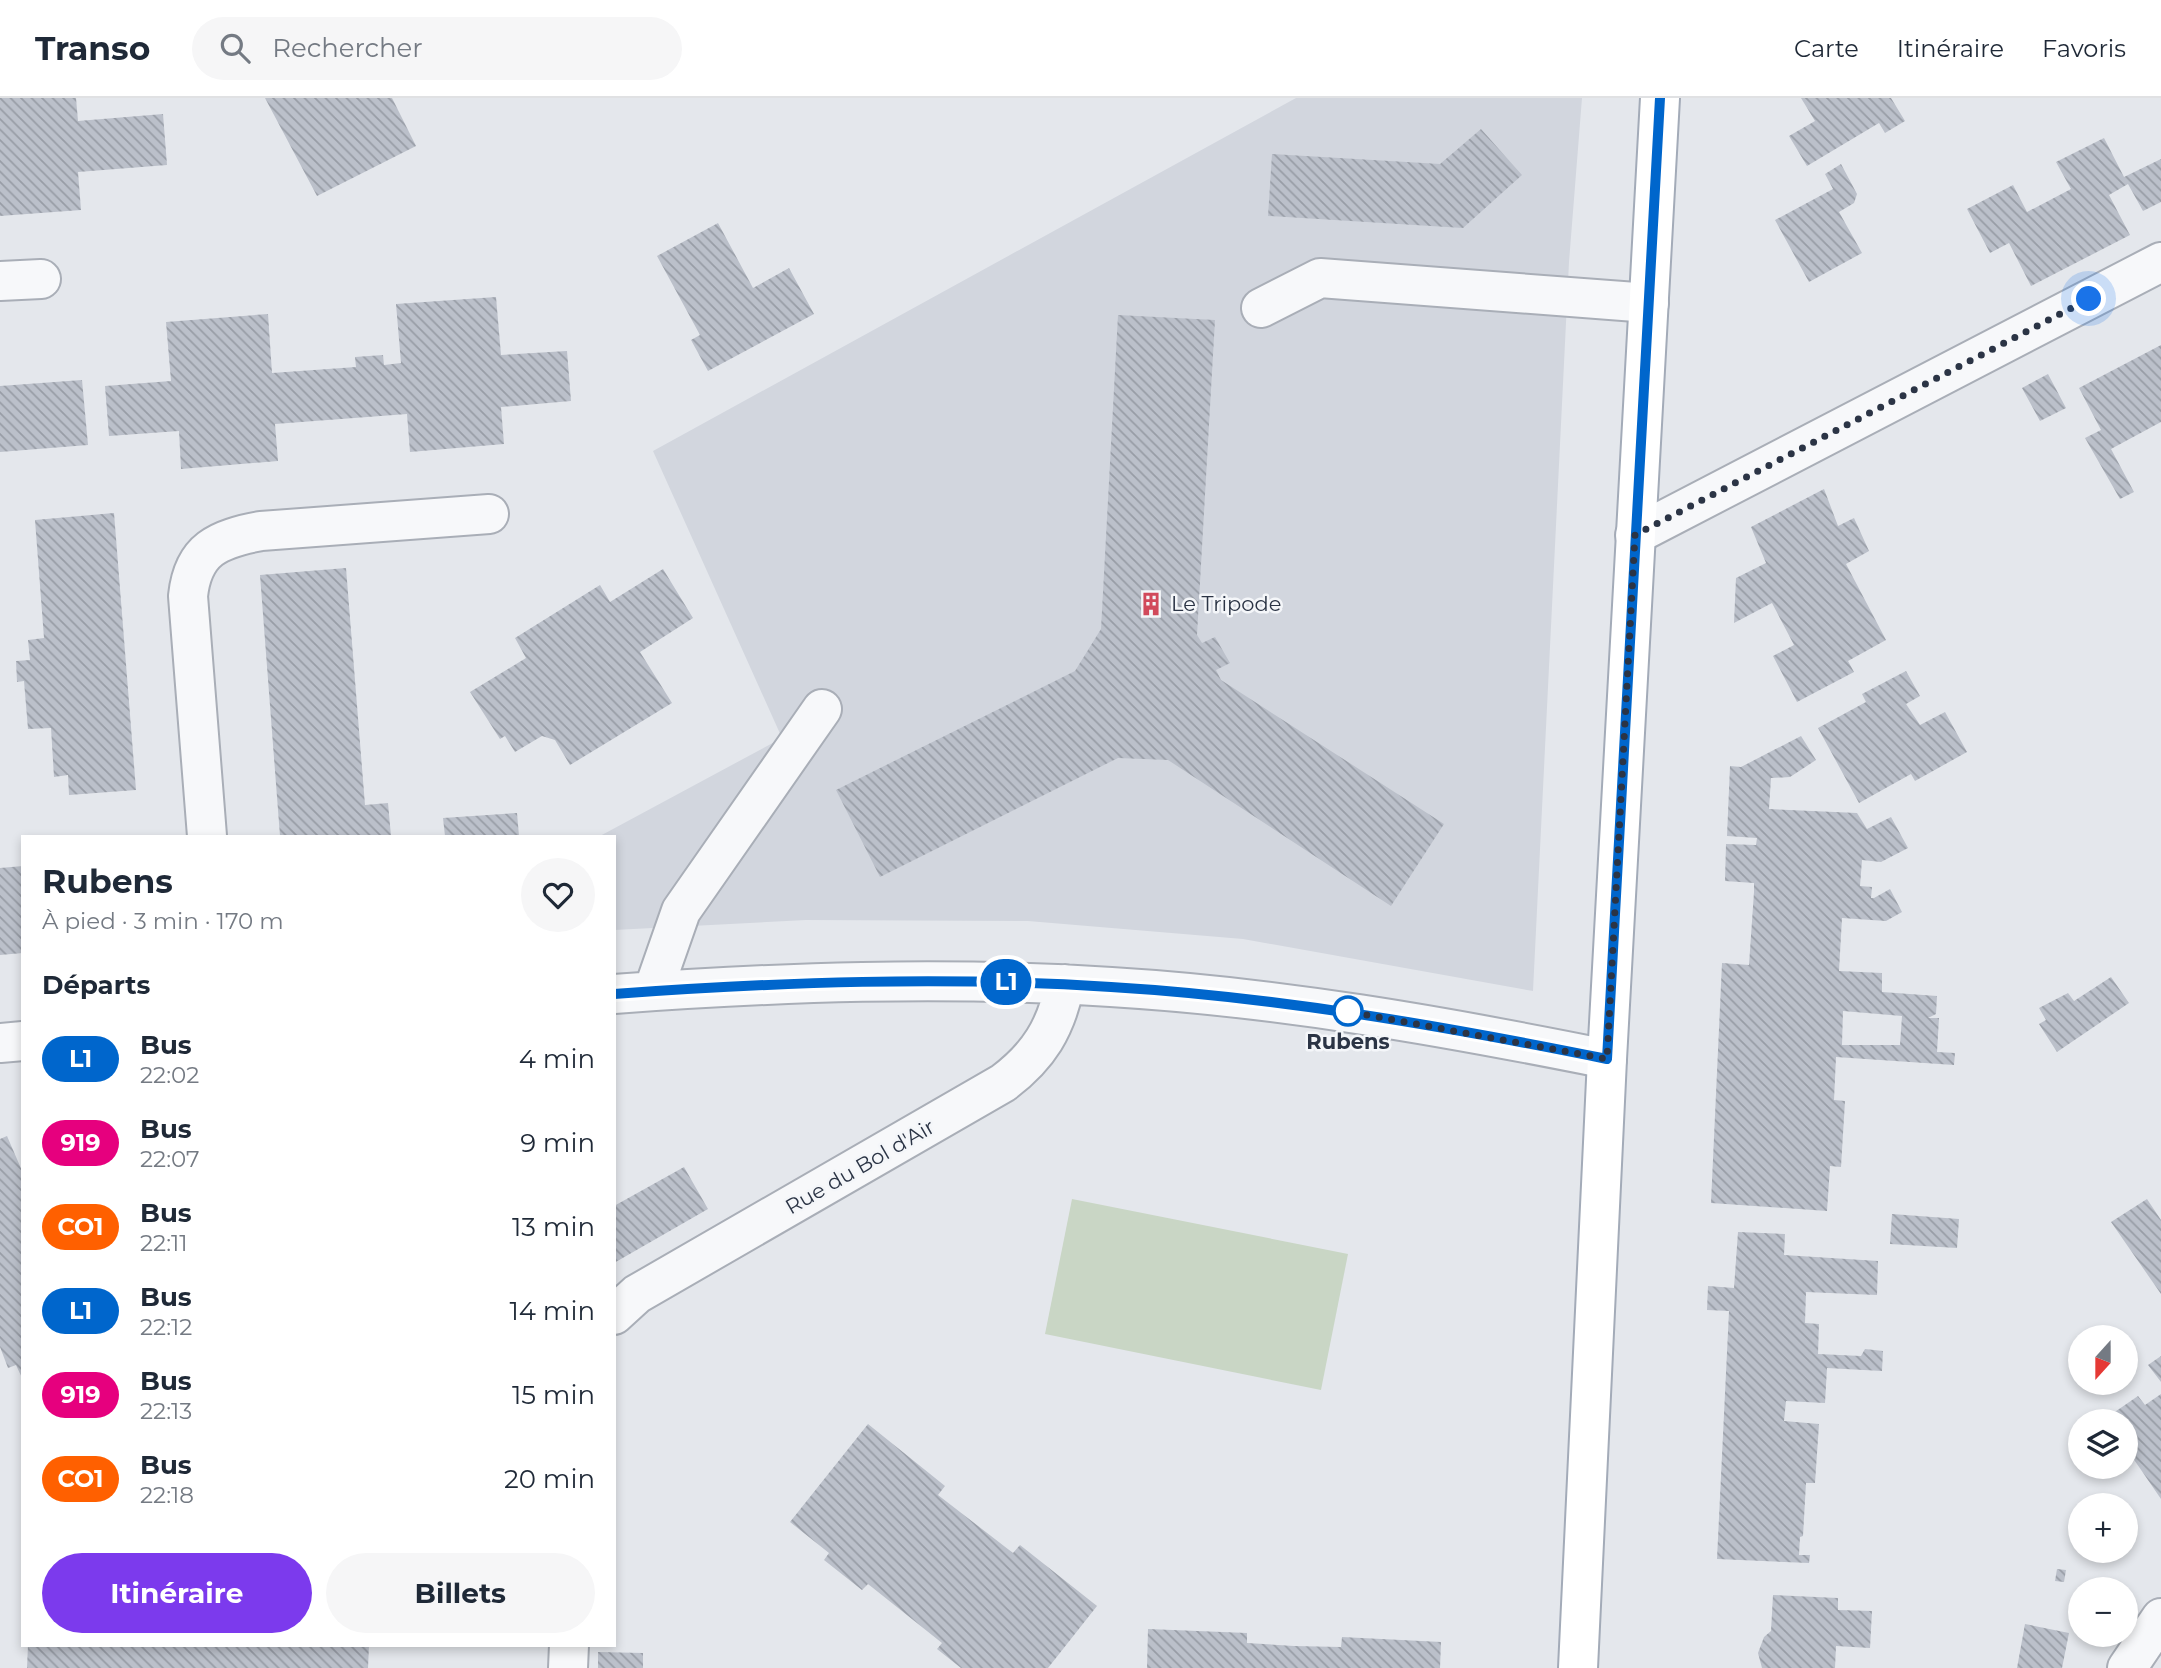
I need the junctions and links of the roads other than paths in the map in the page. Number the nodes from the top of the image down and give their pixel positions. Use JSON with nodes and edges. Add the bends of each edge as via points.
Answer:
{"nodes":[{"id":1,"x":1660,"y":98,"type":"edge"},
{"id":2,"x":2161,"y":262,"type":"edge"},
{"id":3,"x":41,"y":279,"type":"dead end"},
{"id":4,"x":0,"y":281,"type":"edge"},
{"id":5,"x":1649,"y":303,"type":"junction"},
{"id":6,"x":1261,"y":308,"type":"dead end"},
{"id":7,"x":489,"y":514,"type":"dead end"},
{"id":8,"x":1635,"y":535,"type":"junction"},
{"id":9,"x":822,"y":709,"type":"dead end"},
{"id":10,"x":207,"y":835,"type":"edge"},
{"id":11,"x":1065,"y":984,"type":"junction"},
{"id":12,"x":653,"y":991,"type":"junction"},
{"id":13,"x":616,"y":994,"type":"edge"},
{"id":14,"x":21,"y":1041,"type":"edge"},
{"id":15,"x":0,"y":1043,"type":"edge"},
{"id":16,"x":1607,"y":1059,"type":"junction"},
{"id":17,"x":616,"y":1313,"type":"edge"},
{"id":18,"x":2161,"y":1618,"type":"edge"},
{"id":19,"x":569,"y":1647,"type":"edge"},
{"id":20,"x":568,"y":1668,"type":"edge"},
{"id":21,"x":1578,"y":1668,"type":"edge"},
{"id":22,"x":2127,"y":1668,"type":"edge"}],
"edges":[{"from":1,"to":5,"type":"main road"},
{"from":2,"to":8,"type":"street"},
{"from":3,"to":4,"type":"street"},
{"from":5,"to":6,"type":"street","via":[[1320,278]]},
{"from":5,"to":8,"type":"main road"},
{"from":7,"to":10,"type":"street","via":[[261,531],[212,546],[196,562],[188,596]]},
{"from":8,"to":16,"type":"main road"},
{"from":9,"to":12,"type":"street","via":[[681,911]]},
{"from":11,"to":12,"type":"street","via":[[890,980]]},
{"from":11,"to":16,"type":"street","via":[[1345,1011]]},
{"from":11,"to":17,"type":"street","name":"Rue du Bol d'Air","via":[[1050,1034],[1037,1053],[1003,1083],[637,1294]]},
{"from":12,"to":13,"type":"street"},
{"from":14,"to":15,"type":"street"},
{"from":16,"to":21,"type":"main road"},
{"from":18,"to":22,"type":"street"},
{"from":19,"to":20,"type":"street"}]}
